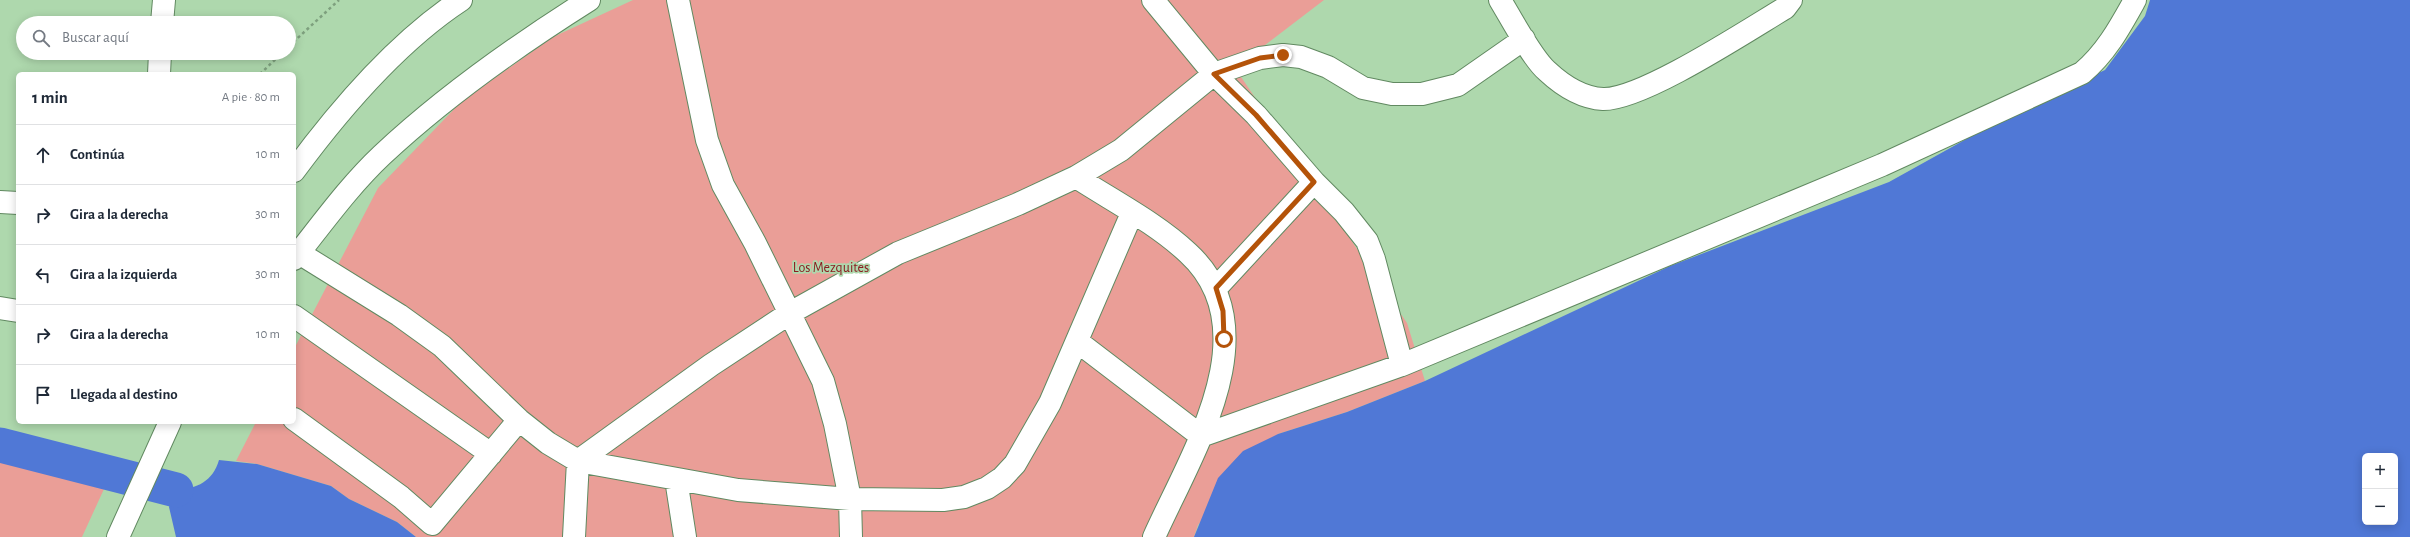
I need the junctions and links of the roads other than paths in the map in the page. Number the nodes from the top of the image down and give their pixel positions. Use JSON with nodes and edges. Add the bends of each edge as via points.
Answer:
{"nodes":[{"id":1,"x":164,"y":0,"type":"edge"},
{"id":2,"x":461,"y":0,"type":"edge"},
{"id":3,"x":589,"y":0,"type":"edge"},
{"id":4,"x":678,"y":0,"type":"edge"},
{"id":5,"x":1153,"y":0,"type":"edge"},
{"id":6,"x":1500,"y":0,"type":"edge"},
{"id":7,"x":1790,"y":0,"type":"edge"},
{"id":8,"x":2135,"y":0,"type":"edge"},
{"id":9,"x":163,"y":16,"type":"edge"},
{"id":10,"x":1524,"y":39,"type":"junction"},
{"id":11,"x":160,"y":60,"type":"edge"},
{"id":12,"x":159,"y":72,"type":"edge"},
{"id":13,"x":1214,"y":74,"type":"junction"},
{"id":14,"x":296,"y":168,"type":"edge"},
{"id":15,"x":1076,"y":177,"type":"junction"},
{"id":16,"x":1314,"y":182,"type":"junction"},
{"id":17,"x":0,"y":202,"type":"edge"},
{"id":18,"x":16,"y":203,"type":"edge"},
{"id":19,"x":1132,"y":213,"type":"junction"},
{"id":20,"x":297,"y":256,"type":"edge"},
{"id":21,"x":1216,"y":288,"type":"junction"},
{"id":22,"x":0,"y":308,"type":"edge"},
{"id":23,"x":16,"y":311,"type":"edge"},
{"id":24,"x":790,"y":313,"type":"junction"},
{"id":25,"x":296,"y":317,"type":"edge"},
{"id":26,"x":1078,"y":342,"type":"junction"},
{"id":27,"x":1402,"y":365,"type":"junction"},
{"id":28,"x":296,"y":420,"type":"edge"},
{"id":29,"x":519,"y":420,"type":"junction"},
{"id":30,"x":169,"y":424,"type":"edge"},
{"id":31,"x":1201,"y":436,"type":"junction"},
{"id":32,"x":491,"y":454,"type":"junction"},
{"id":33,"x":578,"y":461,"type":"junction"},
{"id":34,"x":676,"y":479,"type":"junction"},
{"id":35,"x":850,"y":499,"type":"junction"},
{"id":36,"x":437,"y":531,"type":"edge"},
{"id":37,"x":118,"y":537,"type":"edge"},
{"id":38,"x":574,"y":537,"type":"edge"},
{"id":39,"x":685,"y":537,"type":"edge"},
{"id":40,"x":851,"y":537,"type":"edge"},
{"id":41,"x":1154,"y":537,"type":"edge"}],
"edges":[{"from":1,"to":9,"type":"main road"},
{"from":2,"to":14,"type":"main road","via":[[416,35],[378,72],[333,121]]},
{"from":3,"to":20,"type":"main road","via":[[499,60],[381,156],[329,213]]},
{"from":4,"to":24,"type":"main road","via":[[708,140],[723,185]]},
{"from":5,"to":13,"type":"main road"},
{"from":6,"to":10,"type":"main road"},
{"from":7,"to":10,"type":"main road","via":[[1785,8],[1676,72],[1634,92],[1603,99],[1574,92],[1546,70]]},
{"from":8,"to":27,"type":"main road","via":[[2112,41],[2096,61],[2082,73],[1882,166]]},
{"from":10,"to":13,"type":"main road","via":[[1458,85],[1422,94],[1392,94],[1363,88],[1328,66],[1301,57],[1283,55],[1260,58]]},
{"from":11,"to":12,"type":"main road"},
{"from":13,"to":15,"type":"main road","via":[[1121,150]]},
{"from":13,"to":16,"type":"main road","via":[[1256,115]]},
{"from":15,"to":19,"type":"main road"},
{"from":15,"to":24,"type":"main road","via":[[1018,204],[898,253]]},
{"from":16,"to":21,"type":"main road"},
{"from":16,"to":27,"type":"main road","via":[[1344,212],[1366,241],[1374,259]]},
{"from":17,"to":18,"type":"main road"},
{"from":19,"to":21,"type":"main road","via":[[1188,254]]},
{"from":19,"to":26,"type":"main road"},
{"from":20,"to":29,"type":"main road","via":[[399,315],[442,346]]},
{"from":21,"to":31,"type":"main road","via":[[1223,311],[1223,364]]},
{"from":22,"to":23,"type":"main road"},
{"from":24,"to":33,"type":"main road","via":[[711,365]]},
{"from":24,"to":35,"type":"main road","via":[[823,381],[835,424]]},
{"from":25,"to":32,"type":"main road"},
{"from":26,"to":31,"type":"main road"},
{"from":26,"to":35,"type":"main road","via":[[1050,403],[1015,464],[1002,478],[987,488],[964,497],[943,500]]},
{"from":27,"to":31,"type":"main road"},
{"from":28,"to":36,"type":"main road","via":[[401,497]]},
{"from":29,"to":32,"type":"main road"},
{"from":29,"to":33,"type":"main road","via":[[548,443]]},
{"from":30,"to":37,"type":"main road"},
{"from":31,"to":41,"type":"main road"},
{"from":32,"to":36,"type":"main road"},
{"from":33,"to":34,"type":"main road"},
{"from":33,"to":38,"type":"main road"},
{"from":34,"to":35,"type":"main road","via":[[738,490]]},
{"from":34,"to":39,"type":"main road"},
{"from":35,"to":40,"type":"main road"}]}
